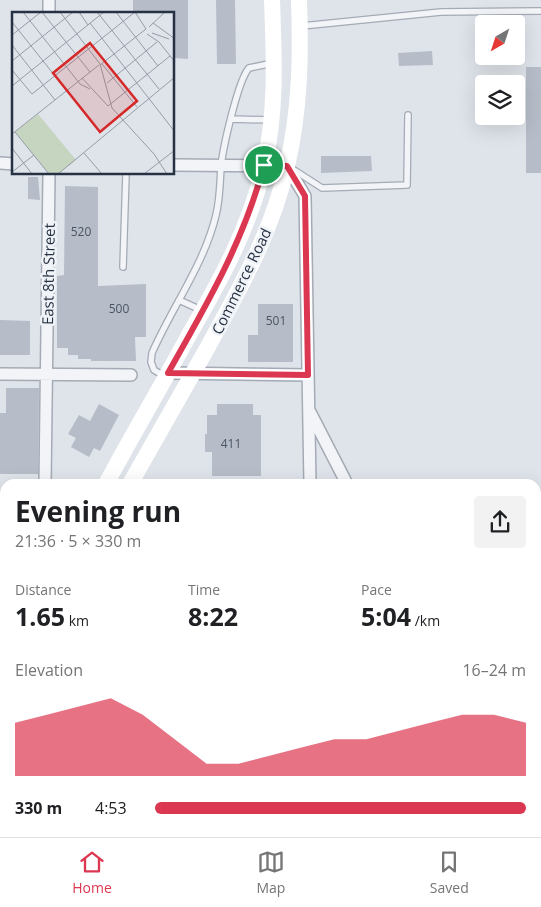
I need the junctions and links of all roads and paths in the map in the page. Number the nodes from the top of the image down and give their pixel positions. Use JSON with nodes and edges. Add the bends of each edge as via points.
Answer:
{"nodes":[{"id":1,"x":272,"y":0,"type":"edge"},
{"id":2,"x":298,"y":0,"type":"edge"},
{"id":3,"x":540,"y":12,"type":"edge"},
{"id":4,"x":300,"y":26,"type":"junction"},
{"id":5,"x":274,"y":63,"type":"junction"},
{"id":6,"x":408,"y":115,"type":"dead end"},
{"id":7,"x":232,"y":120,"type":"junction"},
{"id":8,"x":272,"y":120,"type":"junction"},
{"id":9,"x":175,"y":165,"type":"edge"},
{"id":10,"x":221,"y":165,"type":"junction"},
{"id":11,"x":264,"y":165,"type":"junction"},
{"id":12,"x":287,"y":166,"type":"junction"},
{"id":13,"x":50,"y":175,"type":"edge"},
{"id":14,"x":126,"y":175,"type":"edge"},
{"id":15,"x":123,"y":267,"type":"dead end"},
{"id":16,"x":179,"y":300,"type":"junction"},
{"id":17,"x":203,"y":311,"type":"junction"},
{"id":18,"x":0,"y":374,"type":"edge"},
{"id":19,"x":46,"y":374,"type":"junction"},
{"id":20,"x":192,"y":374,"type":"junction"},
{"id":21,"x":131,"y":375,"type":"dead end"},
{"id":22,"x":167,"y":375,"type":"junction"},
{"id":23,"x":308,"y":375,"type":"junction"},
{"id":24,"x":308,"y":408,"type":"junction"},
{"id":25,"x":151,"y":424,"type":"junction"},
{"id":26,"x":45,"y":479,"type":"edge"},
{"id":27,"x":110,"y":479,"type":"edge"},
{"id":28,"x":132,"y":479,"type":"edge"},
{"id":29,"x":310,"y":479,"type":"edge"},
{"id":30,"x":344,"y":479,"type":"edge"}],
"edges":[{"from":1,"to":5,"type":"main road","name":"Commerce Road"},
{"from":2,"to":4,"type":"main road","name":"Commerce Road"},
{"from":3,"to":4,"type":"lane","via":[[442,12]]},
{"from":4,"to":12,"type":"main road","name":"Commerce Road","via":[[298,98]]},
{"from":5,"to":7,"type":"lane","via":[[256,65],[244,73]]},
{"from":5,"to":8,"type":"main road","name":"Commerce Road"},
{"from":6,"to":12,"type":"lane","via":[[407,184],[322,188]]},
{"from":7,"to":8,"type":"lane"},
{"from":7,"to":10,"type":"lane"},
{"from":8,"to":11,"type":"main road","name":"Commerce Road"},
{"from":9,"to":10,"type":"street"},
{"from":10,"to":11,"type":"street"},
{"from":10,"to":16,"type":"lane","via":[[215,218],[198,264]]},
{"from":11,"to":12,"type":"street"},
{"from":11,"to":17,"type":"main road","name":"Commerce Road","via":[[240,240]]},
{"from":12,"to":20,"type":"main road","name":"Commerce Road","via":[[276,206],[258,251]]},
{"from":12,"to":23,"type":"street","via":[[305,196]]},
{"from":13,"to":19,"type":"street","name":"East 8th Street"},
{"from":14,"to":15,"type":"lane"},
{"from":16,"to":17,"type":"lane"},
{"from":16,"to":22,"type":"lane","via":[[152,353],[154,370]]},
{"from":17,"to":22,"type":"main road","name":"Commerce Road"},
{"from":18,"to":19,"type":"street"},
{"from":19,"to":21,"type":"street"},
{"from":19,"to":26,"type":"street","name":"East 8th Street"},
{"from":20,"to":22,"type":"street"},
{"from":20,"to":23,"type":"street"},
{"from":20,"to":25,"type":"main road","name":"Commerce Road"},
{"from":22,"to":25,"type":"main road","name":"Commerce Road"},
{"from":23,"to":24,"type":"street"},
{"from":24,"to":29,"type":"street"},
{"from":24,"to":30,"type":"street"},
{"from":25,"to":27,"type":"main road","name":"Commerce Road"},
{"from":25,"to":28,"type":"main road","name":"Commerce Road"}]}
